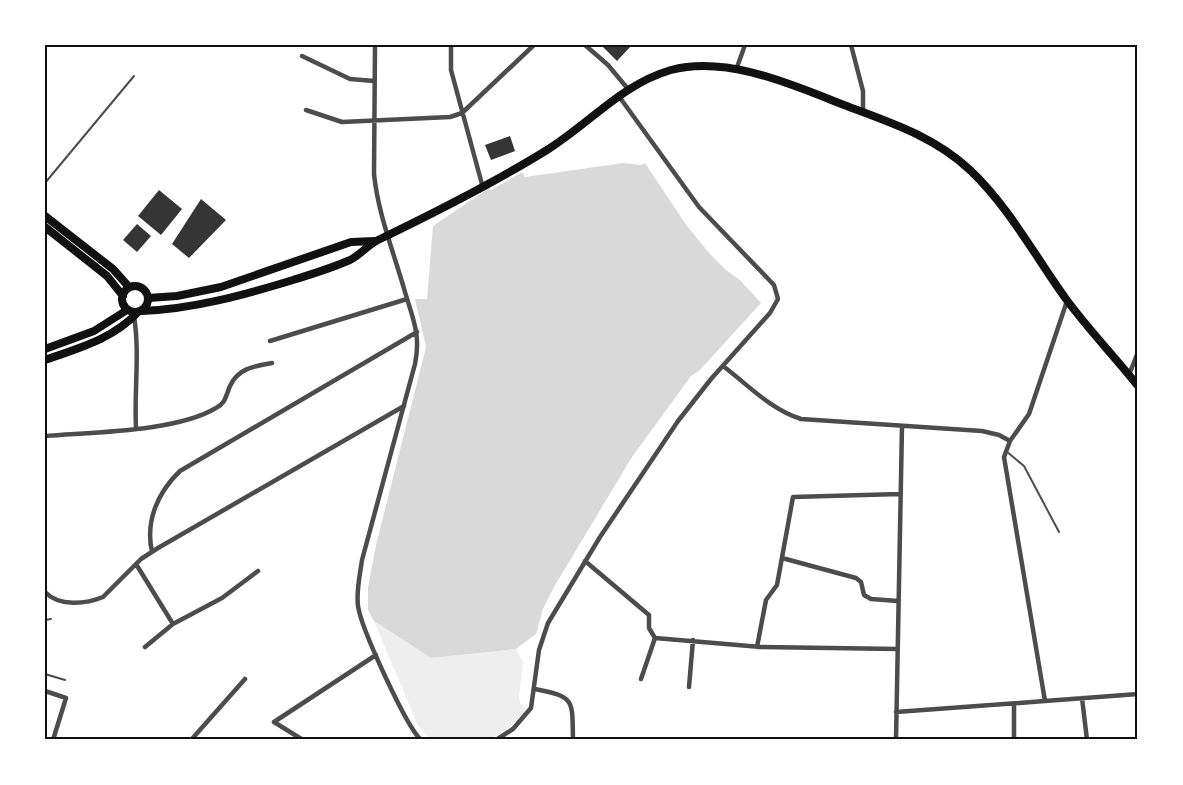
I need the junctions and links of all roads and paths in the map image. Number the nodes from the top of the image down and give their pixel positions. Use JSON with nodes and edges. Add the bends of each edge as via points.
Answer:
{"nodes":[{"id":1,"x":375,"y":45,"type":"edge"},
{"id":2,"x":451,"y":45,"type":"edge"},
{"id":3,"x":534,"y":45,"type":"edge"},
{"id":4,"x":585,"y":45,"type":"edge"},
{"id":5,"x":745,"y":45,"type":"edge"},
{"id":6,"x":851,"y":45,"type":"edge"},
{"id":7,"x":302,"y":56,"type":"dead end"},
{"id":8,"x":736,"y":70,"type":"junction"},
{"id":9,"x":134,"y":76,"type":"dead end"},
{"id":10,"x":374,"y":81,"type":"junction"},
{"id":11,"x":628,"y":90,"type":"junction"},
{"id":12,"x":618,"y":95,"type":"junction"},
{"id":13,"x":306,"y":110,"type":"dead end"},
{"id":14,"x":462,"y":112,"type":"junction"},
{"id":15,"x":863,"y":112,"type":"junction"},
{"id":16,"x":374,"y":122,"type":"junction"},
{"id":17,"x":45,"y":183,"type":"edge"},
{"id":18,"x":483,"y":188,"type":"junction"},
{"id":19,"x":45,"y":216,"type":"edge"},
{"id":20,"x":45,"y":227,"type":"edge"},
{"id":21,"x":389,"y":235,"type":"junction"},
{"id":22,"x":375,"y":241,"type":"junction"},
{"id":23,"x":129,"y":288,"type":"junction"},
{"id":24,"x":123,"y":296,"type":"junction"},
{"id":25,"x":148,"y":298,"type":"junction"},
{"id":26,"x":407,"y":299,"type":"junction"},
{"id":27,"x":1067,"y":301,"type":"junction"},
{"id":28,"x":127,"y":310,"type":"junction"},
{"id":29,"x":138,"y":313,"type":"junction"},
{"id":30,"x":417,"y":332,"type":"junction"},
{"id":31,"x":270,"y":341,"type":"dead end"},
{"id":32,"x":45,"y":349,"type":"edge"},
{"id":33,"x":1138,"y":352,"type":"edge"},
{"id":34,"x":45,"y":360,"type":"edge"},
{"id":35,"x":272,"y":363,"type":"dead end"},
{"id":36,"x":723,"y":366,"type":"junction"},
{"id":37,"x":1129,"y":375,"type":"junction"},
{"id":38,"x":1138,"y":386,"type":"edge"},
{"id":39,"x":404,"y":406,"type":"junction"},
{"id":40,"x":902,"y":426,"type":"junction"},
{"id":41,"x":136,"y":428,"type":"junction"},
{"id":42,"x":45,"y":436,"type":"edge"},
{"id":43,"x":1010,"y":441,"type":"junction"},
{"id":44,"x":1006,"y":451,"type":"junction"},
{"id":45,"x":900,"y":494,"type":"junction"},
{"id":46,"x":1059,"y":532,"type":"dead end"},
{"id":47,"x":152,"y":552,"type":"junction"},
{"id":48,"x":782,"y":558,"type":"junction"},
{"id":49,"x":585,"y":561,"type":"junction"},
{"id":50,"x":136,"y":564,"type":"junction"},
{"id":51,"x":258,"y":571,"type":"dead end"},
{"id":52,"x":45,"y":592,"type":"edge"},
{"id":53,"x":898,"y":600,"type":"junction"},
{"id":54,"x":45,"y":620,"type":"edge"},
{"id":55,"x":51,"y":620,"type":"dead end"},
{"id":56,"x":173,"y":624,"type":"junction"},
{"id":57,"x":655,"y":638,"type":"junction"},
{"id":58,"x":693,"y":640,"type":"junction"},
{"id":59,"x":145,"y":647,"type":"dead end"},
{"id":60,"x":757,"y":647,"type":"junction"},
{"id":61,"x":898,"y":649,"type":"junction"},
{"id":62,"x":376,"y":655,"type":"junction"},
{"id":63,"x":45,"y":674,"type":"edge"},
{"id":64,"x":245,"y":679,"type":"dead end"},
{"id":65,"x":640,"y":679,"type":"dead end"},
{"id":66,"x":65,"y":680,"type":"dead end"},
{"id":67,"x":689,"y":687,"type":"dead end"},
{"id":68,"x":535,"y":688,"type":"junction"},
{"id":69,"x":45,"y":691,"type":"edge"},
{"id":70,"x":1138,"y":694,"type":"edge"},
{"id":71,"x":1082,"y":698,"type":"junction"},
{"id":72,"x":1045,"y":701,"type":"junction"},
{"id":73,"x":1014,"y":704,"type":"junction"},
{"id":74,"x":896,"y":712,"type":"junction"},
{"id":75,"x":53,"y":740,"type":"edge"},
{"id":76,"x":191,"y":740,"type":"edge"},
{"id":77,"x":303,"y":740,"type":"edge"},
{"id":78,"x":421,"y":740,"type":"edge"},
{"id":79,"x":496,"y":740,"type":"edge"},
{"id":80,"x":573,"y":740,"type":"edge"},
{"id":81,"x":896,"y":740,"type":"edge"},
{"id":82,"x":1014,"y":740,"type":"edge"},
{"id":83,"x":1087,"y":740,"type":"edge"}],
"edges":[{"from":1,"to":10,"type":"street"},
{"from":2,"to":14,"type":"street","via":[[451,70]]},
{"from":3,"to":14,"type":"street"},
{"from":4,"to":11,"type":"street"},
{"from":5,"to":8,"type":"street"},
{"from":6,"to":15,"type":"street","via":[[863,91]]},
{"from":7,"to":10,"type":"street","via":[[350,79]]},
{"from":8,"to":11,"type":"main road","via":[[709,66],[675,69],[654,75]]},
{"from":8,"to":15,"type":"main road","via":[[792,85]]},
{"from":9,"to":17,"type":"lane"},
{"from":10,"to":16,"type":"street"},
{"from":11,"to":12,"type":"main road"},
{"from":12,"to":18,"type":"main road","via":[[550,148]]},
{"from":12,"to":36,"type":"street","via":[[694,200],[777,291],[778,299],[770,313]]},
{"from":13,"to":16,"type":"street","via":[[342,122]]},
{"from":14,"to":16,"type":"street","via":[[450,117]]},
{"from":14,"to":18,"type":"street"},
{"from":15,"to":27,"type":"main road","via":[[924,137],[970,170],[1026,239]]},
{"from":16,"to":21,"type":"street","via":[[376,194]]},
{"from":18,"to":21,"type":"main road"},
{"from":19,"to":23,"type":"highway","via":[[113,268]]},
{"from":20,"to":24,"type":"highway","via":[[107,276]]},
{"from":21,"to":22,"type":"main road"},
{"from":21,"to":26,"type":"street"},
{"from":22,"to":25,"type":"main road","via":[[351,242],[221,287]]},
{"from":22,"to":29,"type":"main road","via":[[353,259],[278,284],[191,306]]},
{"from":23,"to":24,"type":"highway"},
{"from":23,"to":25,"type":"highway","via":[[140,287]]},
{"from":24,"to":28,"type":"highway"},
{"from":25,"to":29,"type":"highway","via":[[147,306]]},
{"from":26,"to":30,"type":"street"},
{"from":26,"to":31,"type":"street"},
{"from":27,"to":37,"type":"main road"},
{"from":27,"to":43,"type":"street","via":[[1029,414]]},
{"from":28,"to":29,"type":"highway"},
{"from":28,"to":32,"type":"highway","via":[[94,331]]},
{"from":29,"to":34,"type":"highway","via":[[106,337]]},
{"from":29,"to":41,"type":"street"},
{"from":30,"to":39,"type":"street","via":[[417,352]]},
{"from":30,"to":47,"type":"street","via":[[180,471],[165,488],[154,511]]},
{"from":33,"to":37,"type":"street"},
{"from":35,"to":41,"type":"street","via":[[236,375],[223,404],[215,409],[172,423]]},
{"from":36,"to":40,"type":"street","via":[[792,416]]},
{"from":36,"to":49,"type":"street","via":[[678,421]]},
{"from":37,"to":38,"type":"main road"},
{"from":39,"to":47,"type":"street"},
{"from":39,"to":62,"type":"street","via":[[357,591],[360,618]]},
{"from":40,"to":43,"type":"street","via":[[982,431]]},
{"from":40,"to":45,"type":"street"},
{"from":41,"to":42,"type":"street"},
{"from":43,"to":44,"type":"street"},
{"from":44,"to":46,"type":"lane","via":[[1024,466]]},
{"from":44,"to":72,"type":"street","via":[[1004,463]]},
{"from":45,"to":48,"type":"street","via":[[793,497]]},
{"from":45,"to":53,"type":"street"},
{"from":47,"to":50,"type":"street"},
{"from":48,"to":53,"type":"street","via":[[856,578],[864,595],[871,599]]},
{"from":48,"to":60,"type":"street","via":[[776,588],[764,605]]},
{"from":49,"to":57,"type":"street","via":[[649,615],[649,628]]},
{"from":49,"to":68,"type":"street","via":[[548,623],[539,650]]},
{"from":50,"to":52,"type":"street","via":[[110,592],[96,600],[56,600]]},
{"from":50,"to":56,"type":"street"},
{"from":51,"to":56,"type":"street","via":[[222,598]]},
{"from":53,"to":61,"type":"street"},
{"from":54,"to":55,"type":"lane"},
{"from":56,"to":59,"type":"street"},
{"from":57,"to":58,"type":"street"},
{"from":57,"to":65,"type":"street"},
{"from":58,"to":60,"type":"street"},
{"from":58,"to":67,"type":"street"},
{"from":60,"to":61,"type":"street"},
{"from":61,"to":74,"type":"street"},
{"from":62,"to":77,"type":"street","via":[[274,722]]},
{"from":62,"to":78,"type":"street","via":[[410,726]]},
{"from":63,"to":66,"type":"lane"},
{"from":64,"to":76,"type":"street"},
{"from":68,"to":79,"type":"street","via":[[528,714]]},
{"from":68,"to":80,"type":"street","via":[[568,699]]},
{"from":69,"to":75,"type":"street","via":[[66,698]]},
{"from":70,"to":71,"type":"street"},
{"from":71,"to":72,"type":"street"},
{"from":71,"to":83,"type":"street"},
{"from":72,"to":73,"type":"street"},
{"from":73,"to":74,"type":"street"},
{"from":73,"to":82,"type":"street"},
{"from":74,"to":81,"type":"street"}]}
